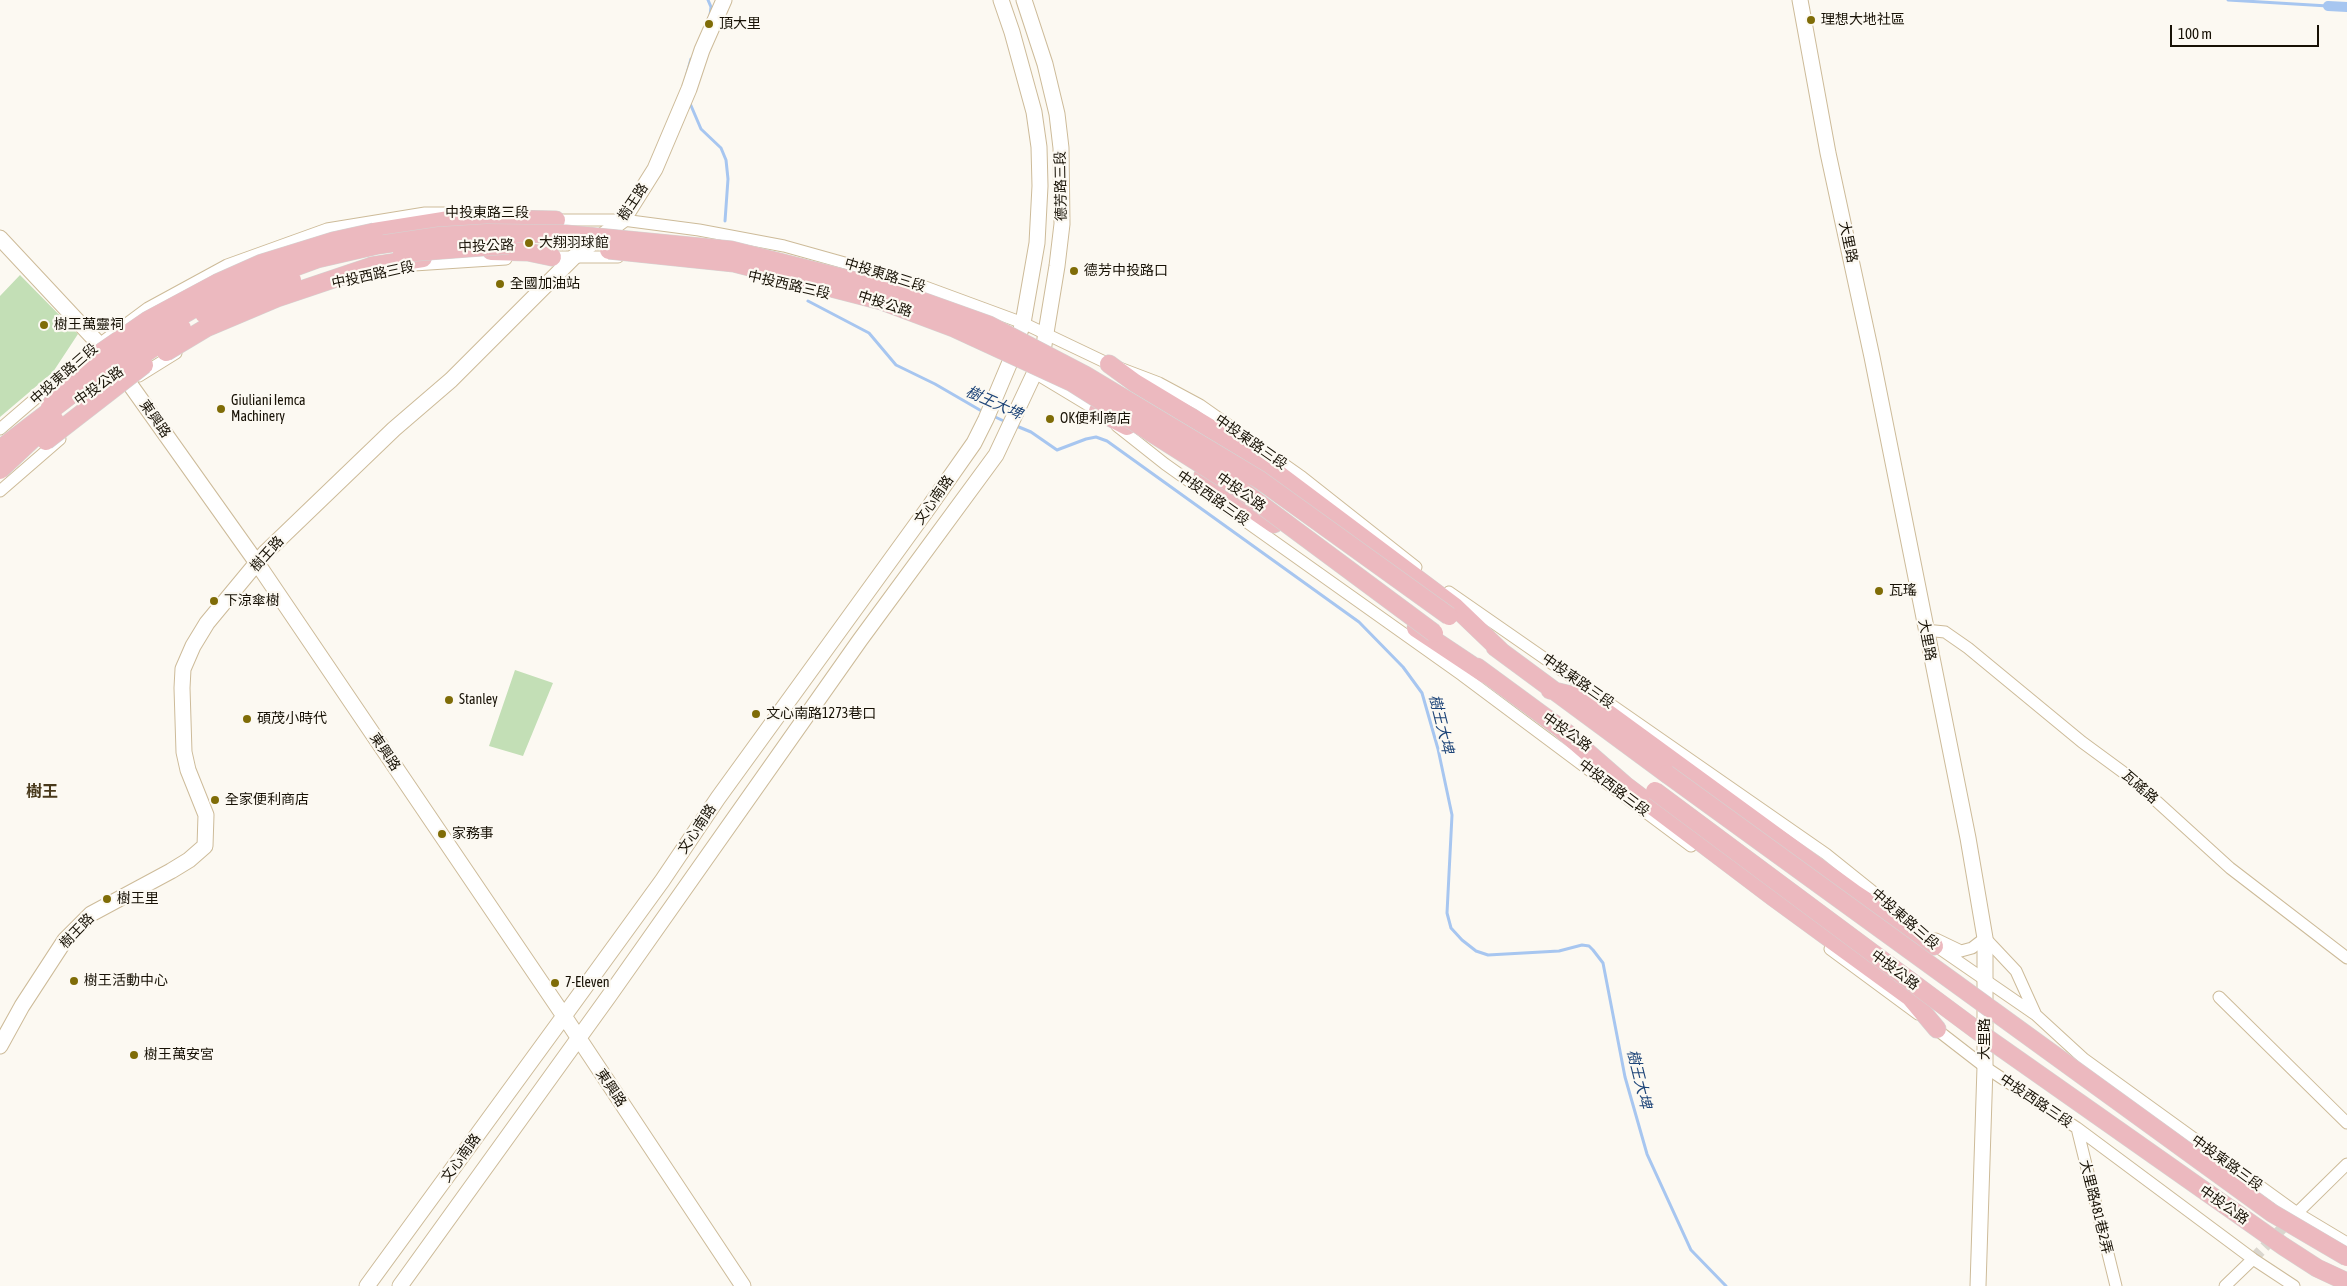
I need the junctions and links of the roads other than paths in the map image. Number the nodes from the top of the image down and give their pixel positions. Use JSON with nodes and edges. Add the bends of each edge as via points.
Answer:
{"nodes":[{"id":1,"x":724,"y":0,"type":"edge"},
{"id":2,"x":1001,"y":0,"type":"edge"},
{"id":3,"x":1024,"y":0,"type":"edge"},
{"id":4,"x":1800,"y":0,"type":"edge"},
{"id":5,"x":556,"y":220,"type":"junction"},
{"id":6,"x":624,"y":220,"type":"junction"},
{"id":7,"x":731,"y":236,"type":"junction"},
{"id":8,"x":0,"y":238,"type":"edge"},
{"id":9,"x":552,"y":257,"type":"junction"},
{"id":10,"x":574,"y":257,"type":"junction"},
{"id":11,"x":723,"y":269,"type":"junction"},
{"id":12,"x":1023,"y":323,"type":"junction"},
{"id":13,"x":1046,"y":332,"type":"junction"},
{"id":14,"x":99,"y":344,"type":"junction"},
{"id":15,"x":1010,"y":362,"type":"junction"},
{"id":16,"x":1109,"y":364,"type":"junction"},
{"id":17,"x":1035,"y":374,"type":"junction"},
{"id":18,"x":129,"y":383,"type":"junction"},
{"id":19,"x":1098,"y":411,"type":"junction"},
{"id":20,"x":48,"y":412,"type":"junction"},
{"id":21,"x":0,"y":429,"type":"edge"},
{"id":22,"x":0,"y":449,"type":"edge"},
{"id":23,"x":1,"y":470,"type":"edge"},
{"id":24,"x":0,"y":491,"type":"edge"},
{"id":25,"x":257,"y":563,"type":"junction"},
{"id":26,"x":1925,"y":630,"type":"junction"},
{"id":27,"x":1504,"y":653,"type":"junction"},
{"id":28,"x":1485,"y":674,"type":"junction"},
{"id":29,"x":1550,"y":690,"type":"junction"},
{"id":30,"x":1562,"y":730,"type":"junction"},
{"id":31,"x":1914,"y":925,"type":"junction"},
{"id":32,"x":1985,"y":938,"type":"junction"},
{"id":33,"x":1934,"y":946,"type":"junction"},
{"id":34,"x":2347,"y":958,"type":"edge"},
{"id":35,"x":1985,"y":980,"type":"junction"},
{"id":36,"x":2219,"y":998,"type":"dead end"},
{"id":37,"x":2036,"y":1015,"type":"junction"},
{"id":38,"x":564,"y":1016,"type":"junction"},
{"id":39,"x":1937,"y":1029,"type":"junction"},
{"id":40,"x":578,"y":1038,"type":"junction"},
{"id":41,"x":0,"y":1046,"type":"edge"},
{"id":42,"x":1985,"y":1067,"type":"junction"},
{"id":43,"x":2347,"y":1122,"type":"edge"},
{"id":44,"x":2077,"y":1128,"type":"junction"},
{"id":45,"x":2347,"y":1164,"type":"edge"},
{"id":46,"x":2297,"y":1213,"type":"junction"},
{"id":47,"x":2347,"y":1243,"type":"edge"},
{"id":48,"x":2347,"y":1257,"type":"edge"},
{"id":49,"x":2253,"y":1259,"type":"junction"},
{"id":50,"x":2347,"y":1282,"type":"edge"},
{"id":51,"x":367,"y":1286,"type":"edge"},
{"id":52,"x":400,"y":1286,"type":"edge"},
{"id":53,"x":743,"y":1286,"type":"edge"},
{"id":54,"x":1978,"y":1286,"type":"edge"},
{"id":55,"x":2116,"y":1286,"type":"edge"},
{"id":56,"x":2225,"y":1286,"type":"edge"},
{"id":57,"x":2294,"y":1286,"type":"edge"}],
"edges":[{"from":1,"to":6,"type":"street","name":"樹王路","via":[[702,50],[690,89],[654,169]]},
{"from":2,"to":12,"type":"street","name":"德芳路三段","via":[[1034,112],[1039,147],[1037,243]]},
{"from":3,"to":13,"type":"street","name":"德芳路三段","via":[[1051,87],[1060,148],[1062,224]]},
{"from":4,"to":26,"type":"street","name":"大里路"},
{"from":5,"to":6,"type":"street","name":"中投東路三段"},
{"from":5,"to":14,"type":"street","name":"中投東路三段","via":[[533,212],[425,213],[326,229],[227,265],[148,308]]},
{"from":5,"to":20,"type":"main road","bridge":true,"via":[[462,218],[332,241],[262,263],[182,301],[103,351],[62,385]]},
{"from":6,"to":7,"type":"street","name":"中投東路三段"},
{"from":6,"to":10,"type":"street","name":"樹王路"},
{"from":7,"to":11,"type":"street","via":[[742,245],[743,260],[735,268]]},
{"from":7,"to":12,"type":"street","name":"中投東路三段","via":[[784,246],[908,281]]},
{"from":8,"to":14,"type":"street","name":"東興路"},
{"from":9,"to":10,"type":"street","name":"中投西路三段"},
{"from":9,"to":18,"type":"street","name":"中投西路三段","via":[[401,266],[303,290],[204,335]]},
{"from":9,"to":23,"type":"main road","bridge":true,"via":[[498,251],[408,259],[372,266],[276,298],[206,328],[136,370],[47,440]]},
{"from":10,"to":11,"type":"street","name":"中投西路三段","via":[[626,257]]},
{"from":10,"to":25,"type":"street","name":"樹王路"},
{"from":11,"to":15,"type":"street","name":"中投西路三段","via":[[865,303],[934,327]]},
{"from":12,"to":13,"type":"street","name":"中投東路三段"},
{"from":12,"to":15,"type":"street","name":"德芳路三段"},
{"from":13,"to":16,"type":"street","name":"中投東路三段"},
{"from":13,"to":17,"type":"street","name":"德芳路三段"},
{"from":14,"to":18,"type":"street","name":"東興路"},
{"from":14,"to":21,"type":"street","name":"中投東路三段"},
{"from":15,"to":17,"type":"street","name":"中投西路三段"},
{"from":15,"to":38,"type":"street","name":"文心南路","via":[[974,443]]},
{"from":16,"to":27,"type":"main road","via":[[1246,450],[1455,607]]},
{"from":16,"to":31,"type":"street","name":"中投東路三段","via":[[1159,383],[1200,405],[1302,478],[1441,587],[1826,854]]},
{"from":17,"to":19,"type":"street","name":"中投西路三段"},
{"from":17,"to":40,"type":"street","name":"文心南路","via":[[996,455],[860,640]]},
{"from":18,"to":24,"type":"street","name":"中投西路三段"},
{"from":18,"to":25,"type":"street","name":"東興路"},
{"from":19,"to":28,"type":"main road","via":[[1150,438],[1437,644]]},
{"from":19,"to":39,"type":"street","name":"中投西路三段","via":[[1165,464],[1462,675]]},
{"from":20,"to":22,"type":"main road","name":"中投公路","bridge":true},
{"from":20,"to":27,"type":"main road","name":"中投公路","bridge":true,"via":[[152,333],[200,305],[250,283],[326,257],[421,238],[487,233],[566,234],[731,250],[891,290],[989,325],[1085,375],[1260,480]]},
{"from":23,"to":28,"type":"main road","name":"中投公路","bridge":true,"via":[[66,408],[198,316],[316,271],[372,256],[497,245],[563,246],[734,263],[882,301],[954,328],[1070,382],[1240,490]]},
{"from":25,"to":38,"type":"street","name":"東興路"},
{"from":25,"to":41,"type":"street","name":"樹王路","via":[[208,623],[183,669],[184,752],[206,815],[205,846],[171,871],[92,914],[65,940]]},
{"from":26,"to":32,"type":"street","name":"大里路"},
{"from":26,"to":34,"type":"street","name":"瓦磘路","via":[[1944,632],[1968,648],[2131,778],[2230,868]]},
{"from":27,"to":29,"type":"main road","name":"中投公路"},
{"from":28,"to":30,"type":"main road","name":"中投公路"},
{"from":29,"to":33,"type":"main road","via":[[1588,699],[1856,894]]},
{"from":29,"to":48,"type":"main road","name":"中投公路","bridge":true,"via":[[2272,1213]]},
{"from":30,"to":39,"type":"main road","via":[[1625,785],[1910,997]]},
{"from":30,"to":50,"type":"main road","name":"中投公路","bridge":true,"via":[[1655,791],[1983,1035],[2283,1246],[2317,1268]]},
{"from":31,"to":32,"type":"street","via":[[1961,951],[1972,948]]},
{"from":31,"to":33,"type":"street","name":"中投東路三段"},
{"from":32,"to":35,"type":"street","name":"大里路"},
{"from":32,"to":37,"type":"street","via":[[2016,971]]},
{"from":33,"to":35,"type":"street","name":"中投東路三段"},
{"from":35,"to":37,"type":"street","name":"中投東路三段"},
{"from":35,"to":42,"type":"street","name":"大里路"},
{"from":36,"to":43,"type":"street"},
{"from":37,"to":46,"type":"street","name":"中投東路三段","via":[[2084,1059]]},
{"from":38,"to":40,"type":"street","name":"東興路"},
{"from":38,"to":51,"type":"street","name":"文心南路"},
{"from":39,"to":42,"type":"street","name":"中投西路三段"},
{"from":40,"to":52,"type":"street","name":"文心南路"},
{"from":40,"to":53,"type":"street","name":"東興路"},
{"from":42,"to":44,"type":"street","name":"中投西路三段"},
{"from":42,"to":54,"type":"street","name":"大里路"},
{"from":44,"to":49,"type":"street","name":"中投西路三段"},
{"from":44,"to":55,"type":"street","name":"大里路481巷2弄"},
{"from":45,"to":46,"type":"street"},
{"from":46,"to":47,"type":"street","name":"中投東路三段"},
{"from":49,"to":56,"type":"street"},
{"from":49,"to":57,"type":"street","name":"中投西路三段"}]}
